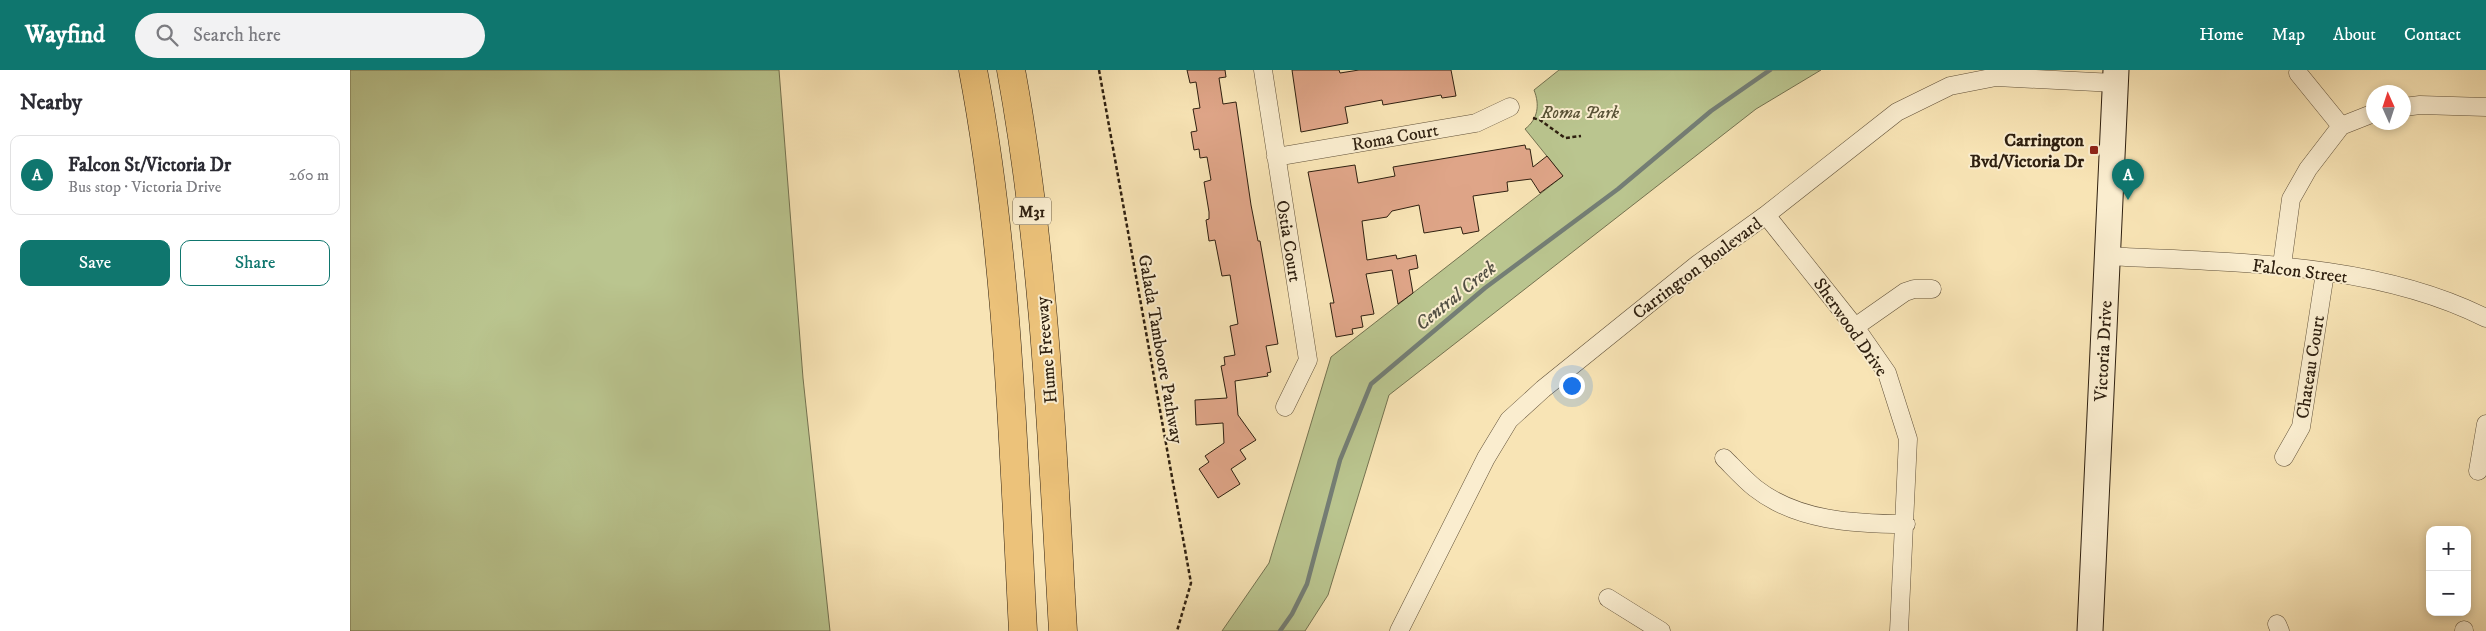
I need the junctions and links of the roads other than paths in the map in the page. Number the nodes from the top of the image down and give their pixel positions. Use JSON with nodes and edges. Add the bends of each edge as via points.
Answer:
{"nodes":[{"id":1,"x":973,"y":70,"type":"edge"},
{"id":2,"x":1011,"y":70,"type":"edge"},
{"id":3,"x":1263,"y":70,"type":"edge"},
{"id":4,"x":2298,"y":73,"type":"dead end"},
{"id":5,"x":2115,"y":77,"type":"edge"},
{"id":6,"x":2411,"y":106,"type":"edge"},
{"id":7,"x":1510,"y":107,"type":"dead end"},
{"id":8,"x":2486,"y":107,"type":"edge"},
{"id":9,"x":2366,"y":116,"type":"edge"},
{"id":10,"x":2341,"y":126,"type":"junction"},
{"id":11,"x":1276,"y":157,"type":"junction"},
{"id":12,"x":1766,"y":215,"type":"junction"},
{"id":13,"x":2107,"y":256,"type":"junction"},
{"id":14,"x":2282,"y":265,"type":"junction"},
{"id":15,"x":2325,"y":273,"type":"junction"},
{"id":16,"x":1932,"y":290,"type":"dead end"},
{"id":17,"x":2486,"y":318,"type":"edge"},
{"id":18,"x":1855,"y":327,"type":"junction"},
{"id":19,"x":1285,"y":407,"type":"dead end"},
{"id":20,"x":2486,"y":424,"type":"edge"},
{"id":21,"x":2284,"y":457,"type":"dead end"},
{"id":22,"x":1724,"y":458,"type":"dead end"},
{"id":23,"x":2478,"y":472,"type":"dead end"},
{"id":24,"x":1906,"y":524,"type":"junction"},
{"id":25,"x":1608,"y":598,"type":"dead end"},
{"id":26,"x":1023,"y":631,"type":"edge"},
{"id":27,"x":1063,"y":631,"type":"edge"},
{"id":28,"x":1399,"y":631,"type":"edge"},
{"id":29,"x":1661,"y":631,"type":"edge"},
{"id":30,"x":1899,"y":631,"type":"edge"},
{"id":31,"x":2090,"y":631,"type":"edge"}],
"edges":[{"from":1,"to":26,"type":"highway","number":"M31","via":[[996,222],[1008,351]]},
{"from":2,"to":27,"type":"highway","name":"Hume Freeway","number":"M31","via":[[1022,128],[1048,352]]},
{"from":3,"to":11,"type":"street","name":"Ostia Court"},
{"from":4,"to":10,"type":"street"},
{"from":5,"to":12,"type":"street","name":"Carrington Boulevard","via":[[1996,77],[1950,86],[1897,112]]},
{"from":5,"to":13,"type":"street","name":"Victoria Drive"},
{"from":6,"to":8,"type":"street"},
{"from":7,"to":11,"type":"street","name":"Roma Court","via":[[1476,122]]},
{"from":9,"to":10,"type":"street"},
{"from":10,"to":14,"type":"street","via":[[2308,169],[2291,199]]},
{"from":11,"to":19,"type":"street","name":"Ostia Court","via":[[1308,360]]},
{"from":12,"to":18,"type":"street","name":"Sherwood Drive"},
{"from":12,"to":28,"type":"street","name":"Carrington Boulevard","via":[[1698,264],[1509,420],[1486,458]]},
{"from":13,"to":14,"type":"street","name":"Falcon Street"},
{"from":13,"to":31,"type":"street","name":"Victoria Drive"},
{"from":14,"to":15,"type":"street","name":"Falcon Street"},
{"from":15,"to":17,"type":"street","name":"Falcon Street","via":[[2398,285]]},
{"from":15,"to":21,"type":"street","name":"Chateau Court","via":[[2301,427]]},
{"from":16,"to":18,"type":"street","via":[[1905,292]]},
{"from":18,"to":24,"type":"street","name":"Sherwood Drive","via":[[1887,374],[1908,439]]},
{"from":20,"to":23,"type":"street"},
{"from":22,"to":24,"type":"street","via":[[1756,488],[1794,509],[1832,520]]},
{"from":24,"to":30,"type":"street","name":"Sherwood Drive"},
{"from":25,"to":29,"type":"street"}]}
